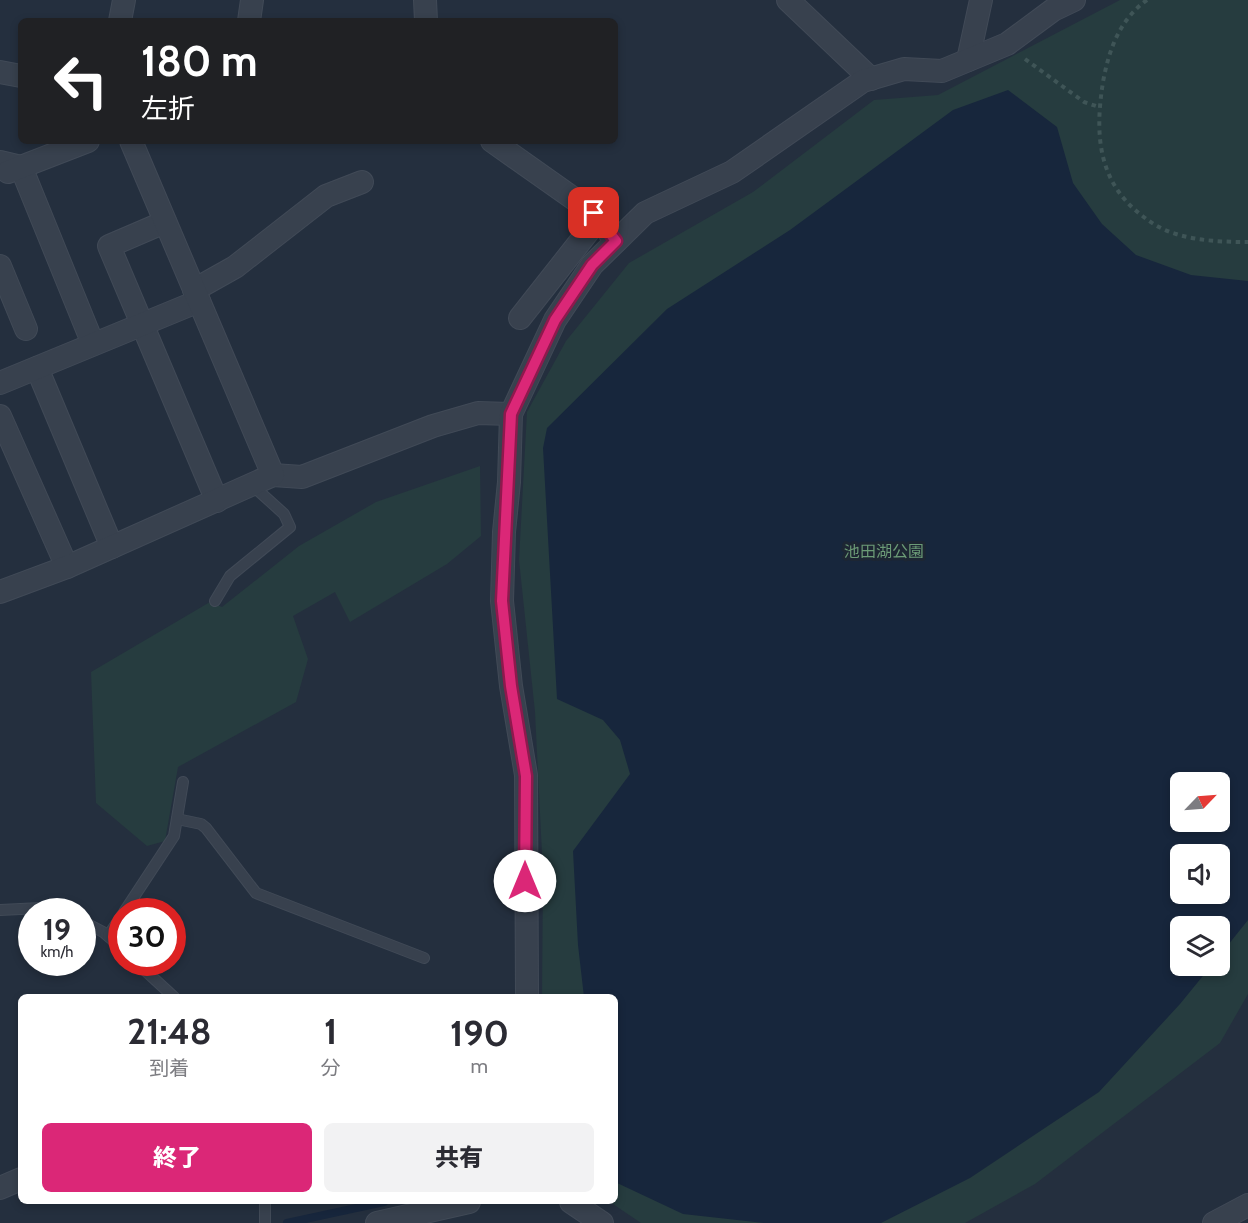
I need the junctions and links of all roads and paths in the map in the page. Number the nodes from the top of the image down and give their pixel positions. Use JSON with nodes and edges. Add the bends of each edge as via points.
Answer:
{"nodes":[{"id":1,"x":124,"y":0,"type":"edge"},
{"id":2,"x":252,"y":0,"type":"edge"},
{"id":3,"x":425,"y":0,"type":"edge"},
{"id":4,"x":788,"y":0,"type":"edge"},
{"id":5,"x":981,"y":0,"type":"edge"},
{"id":6,"x":1074,"y":0,"type":"edge"},
{"id":7,"x":1148,"y":0,"type":"edge"},
{"id":8,"x":121,"y":18,"type":"edge"},
{"id":9,"x":249,"y":18,"type":"edge"},
{"id":10,"x":426,"y":18,"type":"edge"},
{"id":11,"x":1023,"y":58,"type":"dead end"},
{"id":12,"x":968,"y":60,"type":"junction"},
{"id":13,"x":0,"y":72,"type":"edge"},
{"id":14,"x":18,"y":75,"type":"edge"},
{"id":15,"x":871,"y":79,"type":"junction"},
{"id":16,"x":1099,"y":107,"type":"junction"},
{"id":17,"x":79,"y":144,"type":"edge"},
{"id":18,"x":132,"y":144,"type":"edge"},
{"id":19,"x":496,"y":144,"type":"edge"},
{"id":20,"x":7,"y":168,"type":"edge"},
{"id":21,"x":362,"y":182,"type":"dead end"},
{"id":22,"x":598,"y":219,"type":"junction"},
{"id":23,"x":165,"y":222,"type":"junction"},
{"id":24,"x":616,"y":241,"type":"junction"},
{"id":25,"x":1248,"y":242,"type":"edge"},
{"id":26,"x":0,"y":266,"type":"edge"},
{"id":27,"x":197,"y":296,"type":"junction"},
{"id":28,"x":520,"y":318,"type":"dead end"},
{"id":29,"x":142,"y":324,"type":"junction"},
{"id":30,"x":26,"y":329,"type":"dead end"},
{"id":31,"x":93,"y":344,"type":"junction"},
{"id":32,"x":37,"y":368,"type":"junction"},
{"id":33,"x":0,"y":383,"type":"edge"},
{"id":34,"x":511,"y":414,"type":"junction"},
{"id":35,"x":0,"y":416,"type":"edge"},
{"id":36,"x":273,"y":476,"type":"junction"},
{"id":37,"x":252,"y":485,"type":"junction"},
{"id":38,"x":217,"y":501,"type":"junction"},
{"id":39,"x":112,"y":547,"type":"junction"},
{"id":40,"x":67,"y":567,"type":"junction"},
{"id":41,"x":0,"y":592,"type":"edge"},
{"id":42,"x":215,"y":601,"type":"dead end"},
{"id":43,"x":183,"y":782,"type":"dead end"},
{"id":44,"x":177,"y":819,"type":"junction"},
{"id":45,"x":133,"y":898,"type":"edge"},
{"id":46,"x":18,"y":909,"type":"edge"},
{"id":47,"x":0,"y":910,"type":"edge"},
{"id":48,"x":96,"y":929,"type":"edge"},
{"id":49,"x":108,"y":936,"type":"edge"},
{"id":50,"x":424,"y":958,"type":"dead end"},
{"id":51,"x":151,"y":976,"type":"edge"},
{"id":52,"x":171,"y":994,"type":"edge"},
{"id":53,"x":527,"y":994,"type":"edge"},
{"id":54,"x":18,"y":1180,"type":"edge"},
{"id":55,"x":0,"y":1188,"type":"edge"},
{"id":56,"x":265,"y":1204,"type":"edge"},
{"id":57,"x":460,"y":1204,"type":"edge"},
{"id":58,"x":1248,"y":1205,"type":"edge"},
{"id":59,"x":574,"y":1210,"type":"edge"},
{"id":60,"x":264,"y":1219,"type":"edge"},
{"id":61,"x":377,"y":1223,"type":"edge"},
{"id":62,"x":602,"y":1223,"type":"edge"},
{"id":63,"x":1214,"y":1223,"type":"edge"}],
"edges":[{"from":1,"to":8,"type":"street"},
{"from":2,"to":9,"type":"street"},
{"from":3,"to":10,"type":"street"},
{"from":4,"to":15,"type":"street"},
{"from":5,"to":12,"type":"street"},
{"from":6,"to":12,"type":"street","via":[[1053,10],[1006,44]]},
{"from":7,"to":16,"type":"path","via":[[1124,22],[1111,50]]},
{"from":11,"to":16,"type":"path","via":[[1084,102]]},
{"from":12,"to":15,"type":"street","via":[[942,71],[904,69]]},
{"from":13,"to":14,"type":"street"},
{"from":15,"to":24,"type":"street","via":[[732,172],[645,213]]},
{"from":16,"to":25,"type":"path","via":[[1105,169],[1116,190],[1135,210],[1175,234]]},
{"from":17,"to":20,"type":"street"},
{"from":18,"to":23,"type":"street"},
{"from":19,"to":22,"type":"street"},
{"from":20,"to":31,"type":"street"},
{"from":21,"to":27,"type":"street","via":[[326,196]]},
{"from":22,"to":24,"type":"street"},
{"from":22,"to":28,"type":"street"},
{"from":23,"to":27,"type":"street"},
{"from":23,"to":29,"type":"street","via":[[109,246]]},
{"from":24,"to":34,"type":"street","via":[[592,265],[555,320]]},
{"from":26,"to":30,"type":"street"},
{"from":27,"to":29,"type":"street"},
{"from":27,"to":36,"type":"street"},
{"from":29,"to":31,"type":"street"},
{"from":29,"to":38,"type":"street"},
{"from":31,"to":32,"type":"street"},
{"from":32,"to":33,"type":"street"},
{"from":32,"to":39,"type":"street"},
{"from":34,"to":36,"type":"street","via":[[478,413],[433,426],[302,477]]},
{"from":34,"to":53,"type":"street","via":[[502,601],[526,776]]},
{"from":35,"to":40,"type":"street"},
{"from":36,"to":37,"type":"street"},
{"from":37,"to":38,"type":"street"},
{"from":37,"to":42,"type":"lane","via":[[284,514],[290,527],[230,576]]},
{"from":38,"to":39,"type":"street"},
{"from":39,"to":40,"type":"street"},
{"from":40,"to":41,"type":"street"},
{"from":43,"to":44,"type":"lane"},
{"from":44,"to":45,"type":"lane","via":[[174,836]]},
{"from":44,"to":50,"type":"lane","via":[[206,828],[256,893]]},
{"from":46,"to":47,"type":"lane"},
{"from":48,"to":49,"type":"lane"},
{"from":51,"to":52,"type":"lane"},
{"from":54,"to":55,"type":"street"},
{"from":56,"to":60,"type":"lane"},
{"from":57,"to":61,"type":"street"},
{"from":58,"to":63,"type":"street"},
{"from":59,"to":62,"type":"street"}]}
